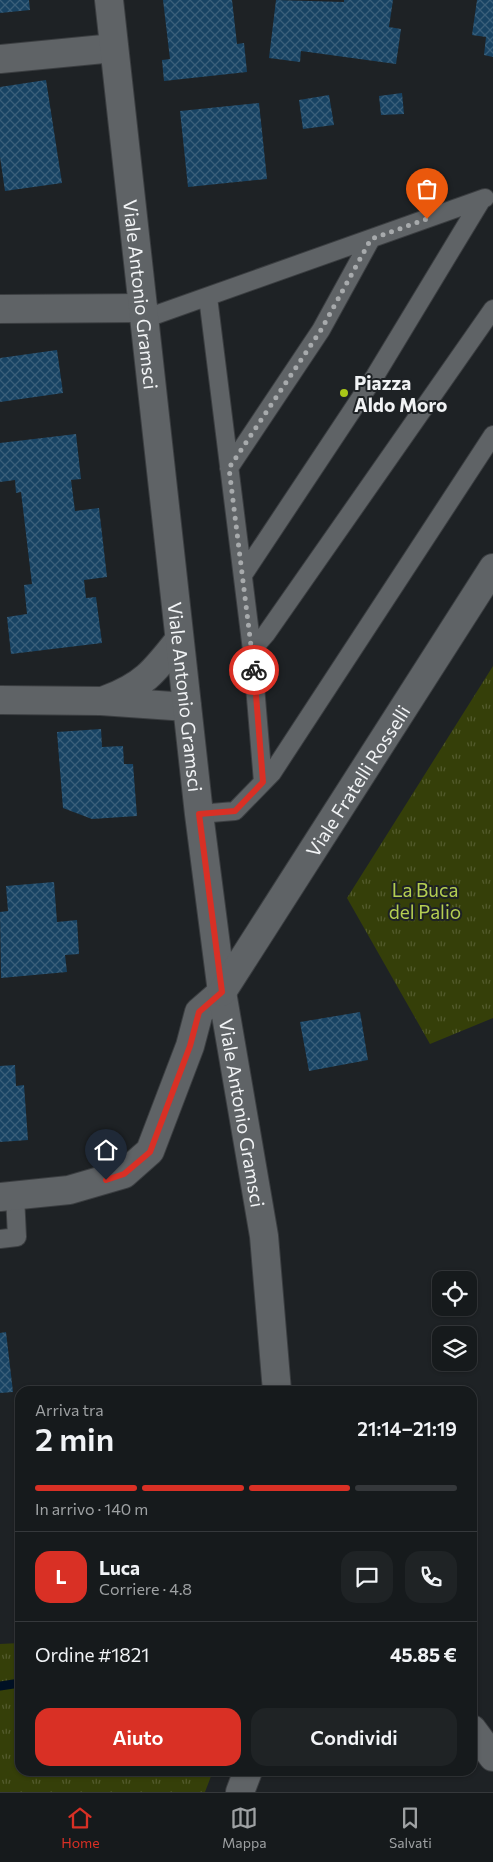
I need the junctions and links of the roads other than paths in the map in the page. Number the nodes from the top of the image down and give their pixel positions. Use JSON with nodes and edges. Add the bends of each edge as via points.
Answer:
{"nodes":[{"id":1,"x":109,"y":0,"type":"edge"},
{"id":2,"x":114,"y":48,"type":"junction"},
{"id":3,"x":0,"y":59,"type":"edge"},
{"id":4,"x":488,"y":197,"type":"edge"},
{"id":5,"x":371,"y":239,"type":"junction"},
{"id":6,"x":208,"y":297,"type":"junction"},
{"id":7,"x":0,"y":309,"type":"edge"},
{"id":8,"x":493,"y":309,"type":"edge"},
{"id":9,"x":143,"y":313,"type":"junction"},
{"id":10,"x":493,"y":435,"type":"edge"},
{"id":11,"x":229,"y":468,"type":"junction"},
{"id":12,"x":493,"y":568,"type":"edge"},
{"id":13,"x":243,"y":576,"type":"junction"},
{"id":14,"x":180,"y":640,"type":"junction"},
{"id":15,"x":252,"y":650,"type":"junction"},
{"id":16,"x":0,"y":700,"type":"edge"},
{"id":17,"x":101,"y":702,"type":"junction"},
{"id":18,"x":187,"y":707,"type":"junction"},
{"id":19,"x":263,"y":782,"type":"junction"},
{"id":20,"x":199,"y":814,"type":"junction"},
{"id":21,"x":222,"y":992,"type":"junction"},
{"id":22,"x":8,"y":1196,"type":"edge"},
{"id":23,"x":0,"y":1239,"type":"edge"},
{"id":24,"x":277,"y":1386,"type":"edge"},
{"id":25,"x":477,"y":1736,"type":"edge"},
{"id":26,"x":493,"y":1757,"type":"edge"},
{"id":27,"x":246,"y":1776,"type":"edge"},
{"id":28,"x":240,"y":1792,"type":"edge"}],
"edges":[{"from":1,"to":2,"type":"street","name":"Viale Antonio Gramsci"},
{"from":2,"to":3,"type":"street"},
{"from":2,"to":9,"type":"street","name":"Viale Antonio Gramsci"},
{"from":4,"to":5,"type":"lane"},
{"from":4,"to":13,"type":"lane"},
{"from":5,"to":6,"type":"lane"},
{"from":5,"to":11,"type":"lane","via":[[321,330]]},
{"from":6,"to":9,"type":"lane"},
{"from":6,"to":11,"type":"lane"},
{"from":7,"to":9,"type":"street"},
{"from":8,"to":15,"type":"lane"},
{"from":9,"to":14,"type":"street","name":"Viale Antonio Gramsci"},
{"from":10,"to":19,"type":"lane","via":[[272,773]]},
{"from":11,"to":13,"type":"lane"},
{"from":12,"to":21,"type":"street","name":"Viale Fratelli Rosselli"},
{"from":13,"to":15,"type":"lane"},
{"from":14,"to":17,"type":"street","via":[[141,683]]},
{"from":14,"to":18,"type":"street","name":"Viale Antonio Gramsci"},
{"from":15,"to":19,"type":"lane"},
{"from":16,"to":17,"type":"street"},
{"from":17,"to":18,"type":"street"},
{"from":18,"to":20,"type":"street","name":"Viale Antonio Gramsci"},
{"from":19,"to":20,"type":"lane","via":[[235,811]]},
{"from":20,"to":21,"type":"street","name":"Viale Antonio Gramsci"},
{"from":21,"to":22,"type":"street","name":"Viale Fratelli Rosselli","via":[[199,1012],[190,1046],[150,1152],[124,1174],[69,1190]]},
{"from":21,"to":24,"type":"street","name":"Viale Antonio Gramsci","via":[[264,1236]]},
{"from":22,"to":23,"type":"lane","via":[[17,1237]]},
{"from":25,"to":26,"type":"street"},
{"from":27,"to":28,"type":"street"}]}
